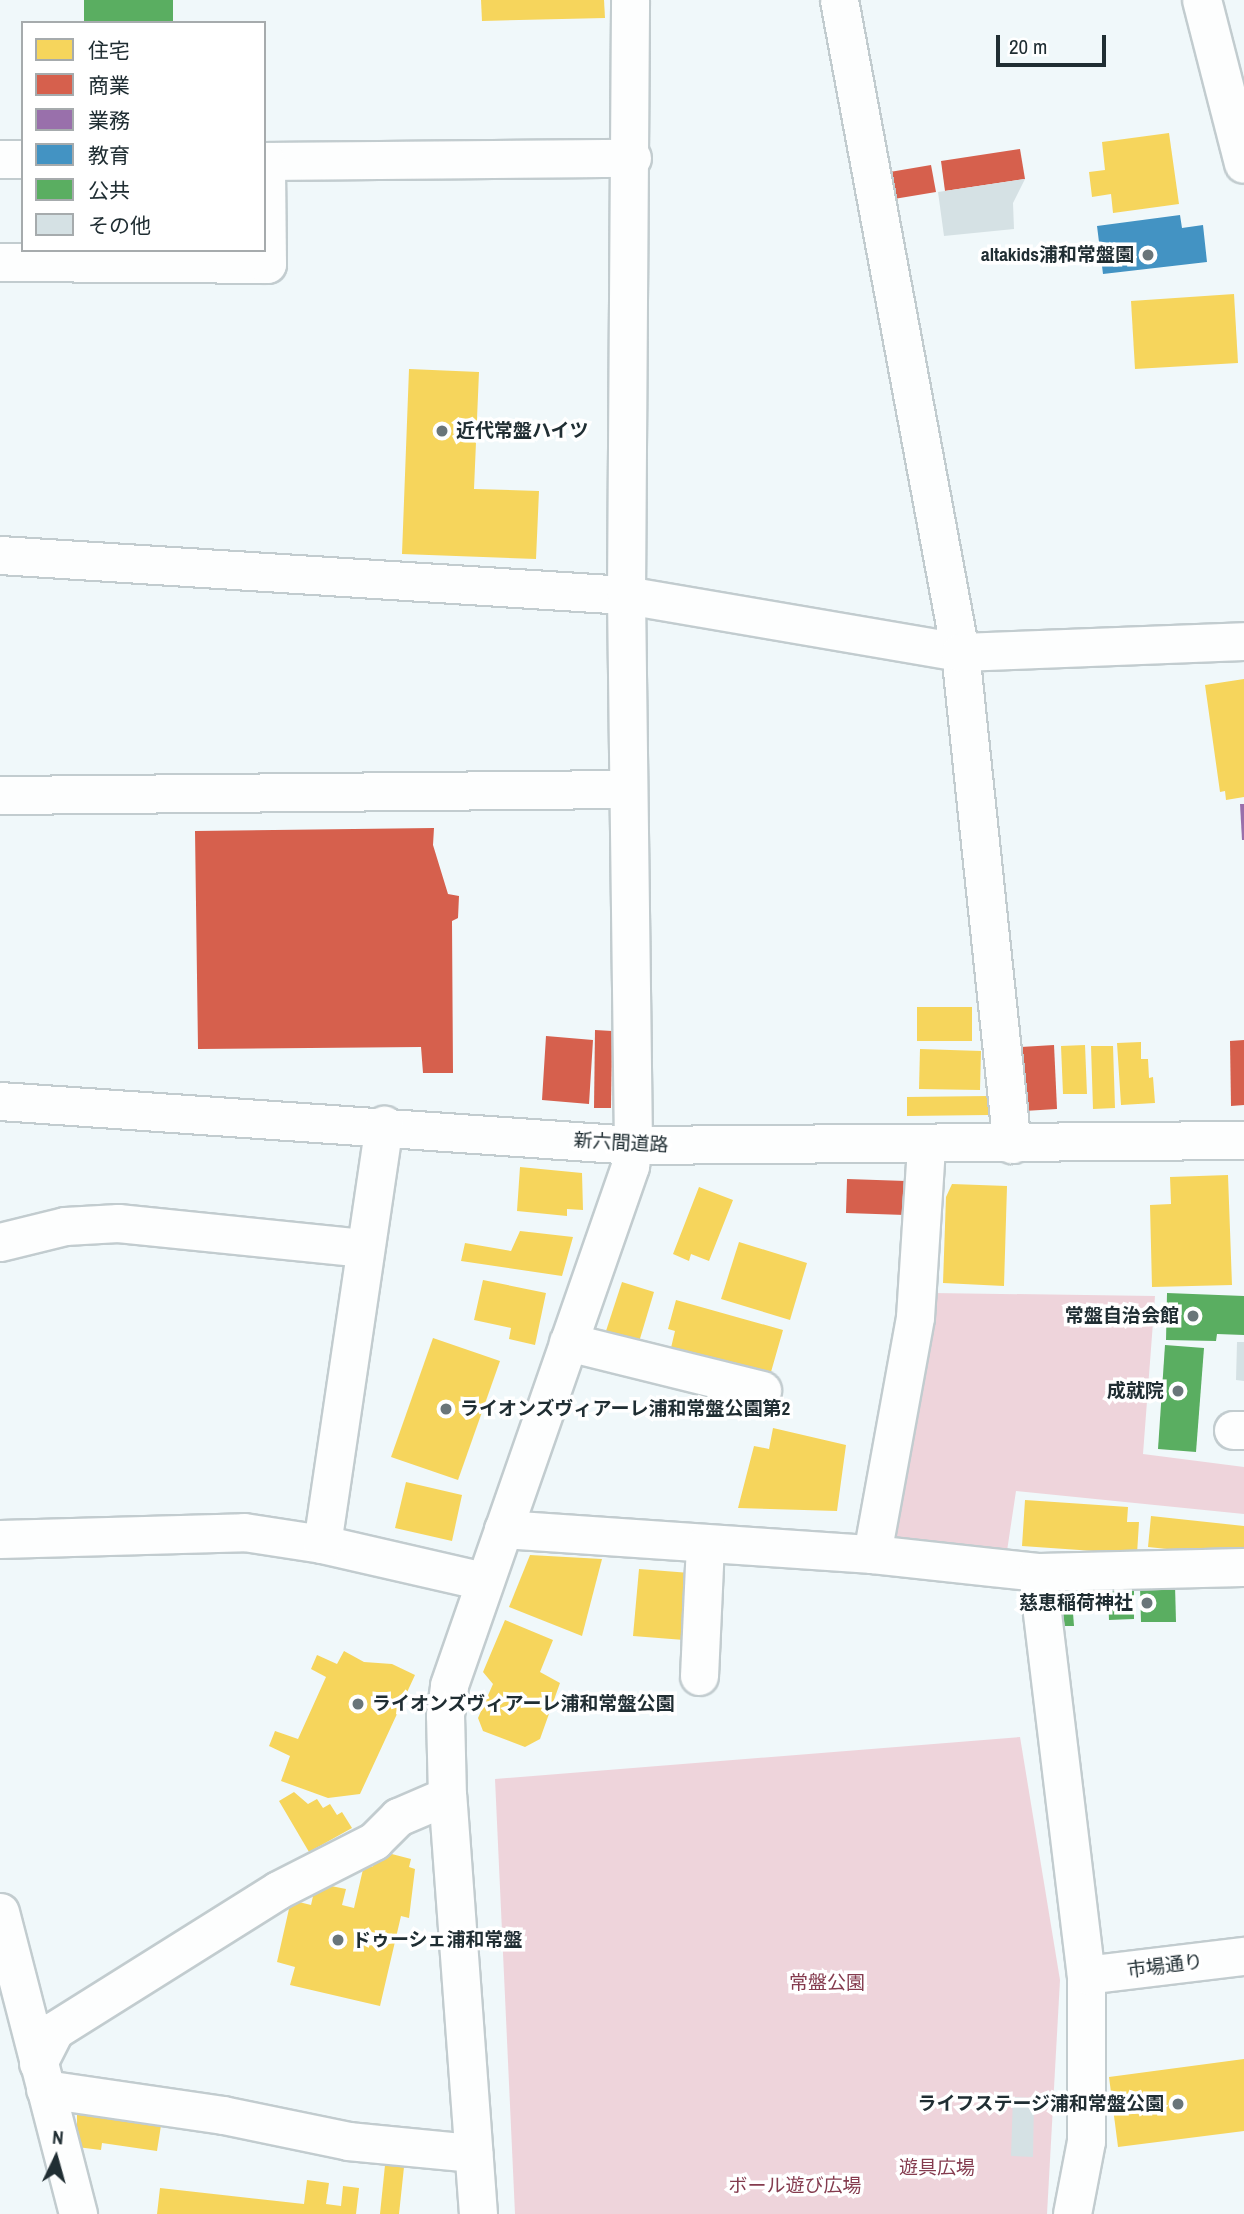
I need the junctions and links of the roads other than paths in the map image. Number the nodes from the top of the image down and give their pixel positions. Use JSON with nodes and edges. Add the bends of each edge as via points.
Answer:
{"nodes":[{"id":1,"x":630,"y":0,"type":"edge"},
{"id":2,"x":839,"y":0,"type":"edge"},
{"id":3,"x":1202,"y":0,"type":"edge"},
{"id":4,"x":1237,"y":100,"type":"edge"},
{"id":5,"x":632,"y":158,"type":"junction"},
{"id":6,"x":0,"y":159,"type":"edge"},
{"id":7,"x":21,"y":159,"type":"edge"},
{"id":8,"x":266,"y":161,"type":"edge"},
{"id":9,"x":1244,"y":164,"type":"edge"},
{"id":10,"x":266,"y":212,"type":"edge"},
{"id":11,"x":0,"y":262,"type":"edge"},
{"id":12,"x":0,"y":555,"type":"edge"},
{"id":13,"x":626,"y":595,"type":"junction"},
{"id":14,"x":1244,"y":641,"type":"edge"},
{"id":15,"x":960,"y":652,"type":"junction"},
{"id":16,"x":628,"y":789,"type":"junction"},
{"id":17,"x":0,"y":795,"type":"edge"},
{"id":18,"x":0,"y":1101,"type":"edge"},
{"id":19,"x":384,"y":1125,"type":"junction"},
{"id":20,"x":1244,"y":1140,"type":"edge"},
{"id":21,"x":1012,"y":1144,"type":"junction"},
{"id":22,"x":633,"y":1145,"type":"junction"},
{"id":23,"x":926,"y":1145,"type":"junction"},
{"id":24,"x":0,"y":1242,"type":"edge"},
{"id":25,"x":365,"y":1248,"type":"junction"},
{"id":26,"x":568,"y":1342,"type":"junction"},
{"id":27,"x":762,"y":1390,"type":"dead end"},
{"id":28,"x":503,"y":1529,"type":"junction"},
{"id":29,"x":0,"y":1539,"type":"edge"},
{"id":30,"x":322,"y":1544,"type":"junction"},
{"id":31,"x":705,"y":1544,"type":"junction"},
{"id":32,"x":872,"y":1554,"type":"junction"},
{"id":33,"x":1244,"y":1567,"type":"edge"},
{"id":34,"x":1037,"y":1572,"type":"junction"},
{"id":35,"x":484,"y":1581,"type":"junction"},
{"id":36,"x":699,"y":1676,"type":"dead end"},
{"id":37,"x":447,"y":1796,"type":"junction"},
{"id":38,"x":0,"y":1912,"type":"edge"},
{"id":39,"x":1244,"y":1956,"type":"edge"},
{"id":40,"x":1086,"y":1975,"type":"junction"},
{"id":41,"x":41,"y":2076,"type":"junction"},
{"id":42,"x":473,"y":2152,"type":"junction"},
{"id":43,"x":78,"y":2214,"type":"edge"},
{"id":44,"x":478,"y":2214,"type":"edge"},
{"id":45,"x":1072,"y":2214,"type":"edge"}],
"edges":[{"from":1,"to":5,"type":"street"},
{"from":2,"to":15,"type":"street"},
{"from":3,"to":4,"type":"main road"},
{"from":4,"to":9,"type":"main road"},
{"from":5,"to":8,"type":"street"},
{"from":5,"to":13,"type":"street"},
{"from":6,"to":7,"type":"street"},
{"from":10,"to":11,"type":"street","via":[[267,264]]},
{"from":12,"to":13,"type":"street"},
{"from":13,"to":15,"type":"street"},
{"from":13,"to":16,"type":"street"},
{"from":14,"to":15,"type":"street"},
{"from":15,"to":21,"type":"street"},
{"from":16,"to":17,"type":"street"},
{"from":16,"to":22,"type":"street"},
{"from":18,"to":19,"type":"street","name":"新六間道路"},
{"from":19,"to":22,"type":"street","name":"新六間道路"},
{"from":19,"to":25,"type":"street"},
{"from":20,"to":21,"type":"street","name":"新六間道路"},
{"from":21,"to":23,"type":"street","name":"新六間道路"},
{"from":22,"to":23,"type":"street","name":"新六間道路"},
{"from":22,"to":26,"type":"street","via":[[630,1166]]},
{"from":23,"to":32,"type":"street","via":[[915,1317]]},
{"from":24,"to":25,"type":"street","via":[[65,1226],[118,1223]]},
{"from":25,"to":30,"type":"street"},
{"from":26,"to":27,"type":"street"},
{"from":26,"to":28,"type":"street"},
{"from":28,"to":31,"type":"street"},
{"from":28,"to":35,"type":"street"},
{"from":29,"to":30,"type":"street","via":[[244,1532]]},
{"from":30,"to":35,"type":"street"},
{"from":31,"to":32,"type":"street"},
{"from":31,"to":36,"type":"street"},
{"from":32,"to":34,"type":"street"},
{"from":33,"to":34,"type":"street"},
{"from":34,"to":40,"type":"street"},
{"from":35,"to":37,"type":"street","via":[[449,1685]]},
{"from":37,"to":41,"type":"street","via":[[398,1817],[374,1841],[278,1890],[55,2030]]},
{"from":37,"to":42,"type":"street"},
{"from":38,"to":41,"type":"street"},
{"from":39,"to":40,"type":"street","name":"市場通り"},
{"from":40,"to":45,"type":"street","via":[[1086,2141]]},
{"from":41,"to":42,"type":"street","via":[[348,2141]]},
{"from":41,"to":43,"type":"street"},
{"from":42,"to":44,"type":"street"}]}
